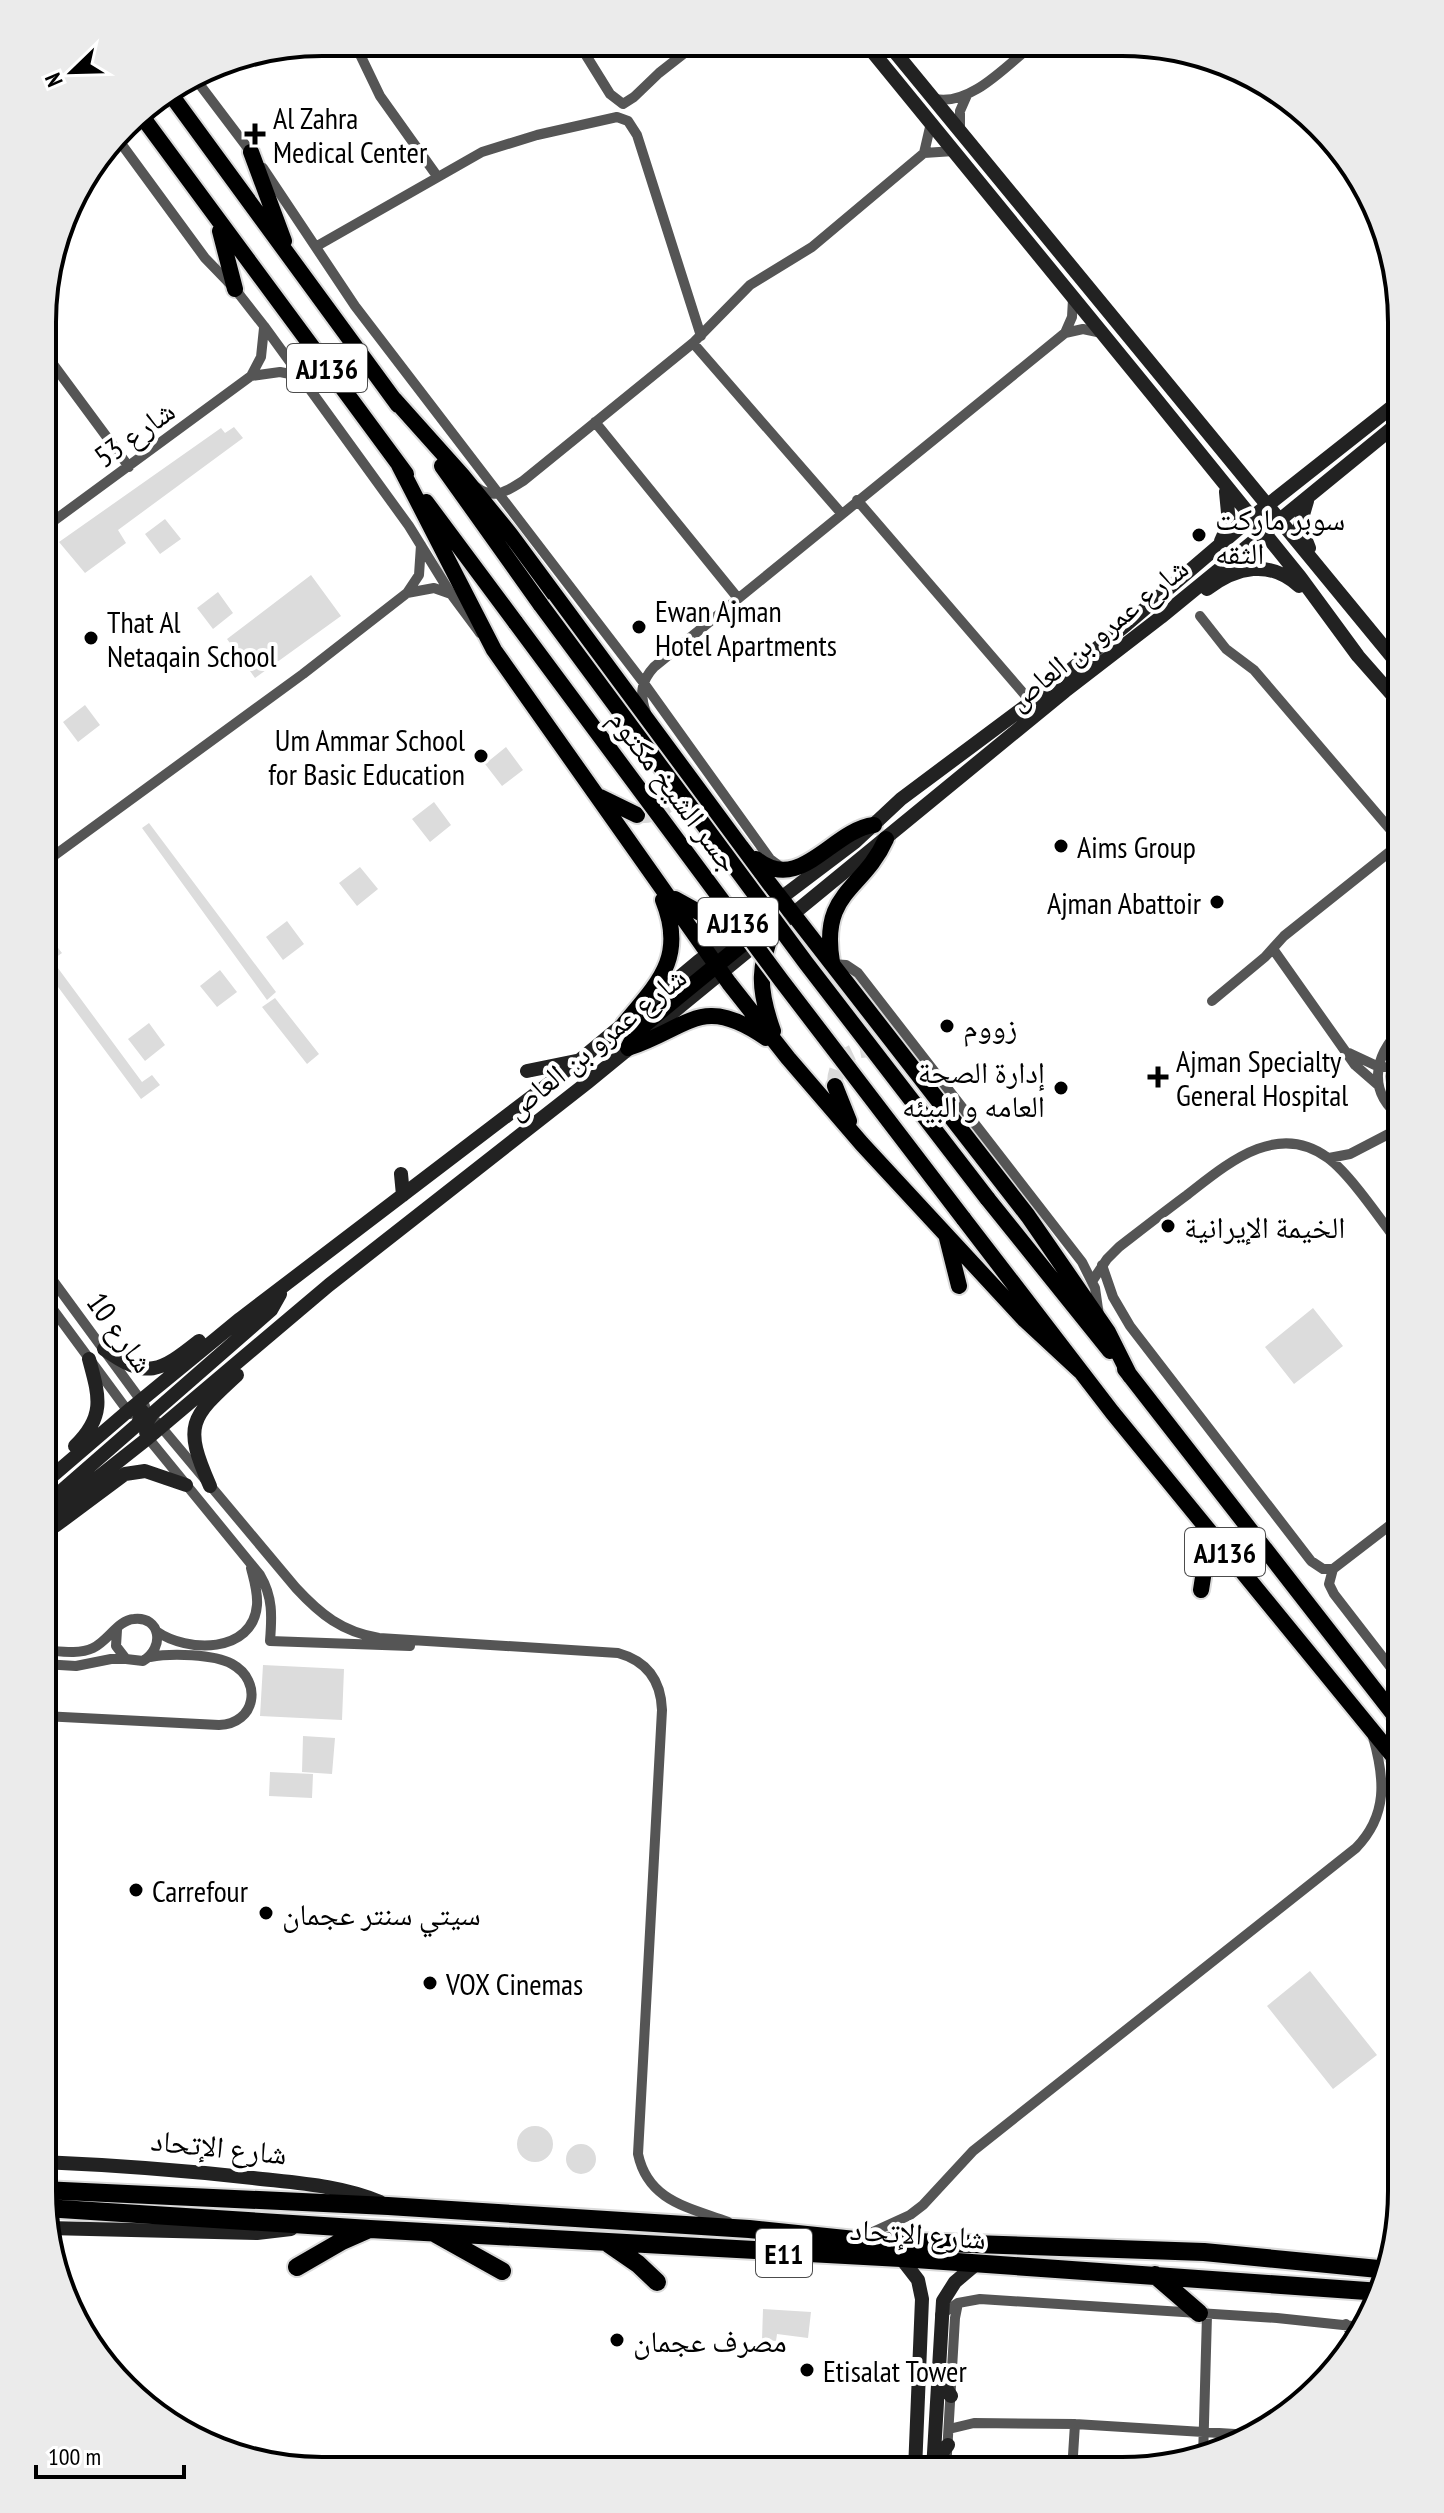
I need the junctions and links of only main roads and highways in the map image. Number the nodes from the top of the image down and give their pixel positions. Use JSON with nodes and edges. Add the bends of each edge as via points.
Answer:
{"nodes":[{"id":1,"x":876,"y":56,"type":"edge"},
{"id":2,"x":899,"y":56,"type":"edge"},
{"id":3,"x":175,"y":100,"type":"edge"},
{"id":4,"x":146,"y":123,"type":"edge"},
{"id":5,"x":251,"y":152,"type":"road end"},
{"id":6,"x":218,"y":221,"type":"junction"},
{"id":7,"x":290,"y":258,"type":"junction"},
{"id":8,"x":235,"y":289,"type":"road end"},
{"id":9,"x":394,"y":399,"type":"junction"},
{"id":10,"x":1388,"y":410,"type":"edge"},
{"id":11,"x":1388,"y":431,"type":"edge"},
{"id":12,"x":399,"y":465,"type":"junction"},
{"id":13,"x":1248,"y":481,"type":"junction"},
{"id":14,"x":1298,"y":483,"type":"junction"},
{"id":15,"x":1225,"y":488,"type":"junction"},
{"id":16,"x":1310,"y":495,"type":"junction"},
{"id":17,"x":1267,"y":505,"type":"junction"},
{"id":18,"x":1250,"y":519,"type":"junction"},
{"id":19,"x":1280,"y":520,"type":"junction"},
{"id":20,"x":1263,"y":533,"type":"junction"},
{"id":21,"x":1218,"y":546,"type":"junction"},
{"id":22,"x":1318,"y":567,"type":"junction"},
{"id":23,"x":1165,"y":613,"type":"junction"},
{"id":24,"x":1343,"y":637,"type":"junction"},
{"id":25,"x":1388,"y":652,"type":"edge"},
{"id":26,"x":1388,"y":689,"type":"edge"},
{"id":27,"x":672,"y":752,"type":"junction"},
{"id":28,"x":677,"y":778,"type":"tunnel mouth"},
{"id":29,"x":596,"y":794,"type":"junction"},
{"id":30,"x":637,"y":815,"type":"dead end"},
{"id":31,"x":874,"y":825,"type":"junction"},
{"id":32,"x":886,"y":839,"type":"junction"},
{"id":33,"x":741,"y":847,"type":"junction"},
{"id":34,"x":653,"y":877,"type":"junction"},
{"id":35,"x":756,"y":881,"type":"junction"},
{"id":36,"x":664,"y":891,"type":"junction"},
{"id":37,"x":782,"y":897,"type":"junction"},
{"id":38,"x":794,"y":912,"type":"junction"},
{"id":39,"x":713,"y":920,"type":"junction"},
{"id":40,"x":752,"y":923,"type":"junction"},
{"id":41,"x":762,"y":936,"type":"junction"},
{"id":42,"x":711,"y":962,"type":"junction"},
{"id":43,"x":832,"y":964,"type":"junction"},
{"id":44,"x":875,"y":1021,"type":"junction"},
{"id":45,"x":895,"y":1022,"type":"road end"},
{"id":46,"x":624,"y":1024,"type":"junction"},
{"id":47,"x":779,"y":1047,"type":"junction"},
{"id":48,"x":628,"y":1048,"type":"junction"},
{"id":49,"x":880,"y":1052,"type":"dead end"},
{"id":50,"x":580,"y":1060,"type":"junction"},
{"id":51,"x":527,"y":1071,"type":"dead end"},
{"id":52,"x":917,"y":1076,"type":"junction"},
{"id":53,"x":835,"y":1086,"type":"dead end"},
{"id":54,"x":947,"y":1113,"type":"junction"},
{"id":55,"x":971,"y":1119,"type":"road end"},
{"id":56,"x":862,"y":1144,"type":"junction"},
{"id":57,"x":401,"y":1174,"type":"dead end"},
{"id":58,"x":403,"y":1195,"type":"junction"},
{"id":59,"x":946,"y":1236,"type":"junction"},
{"id":60,"x":959,"y":1286,"type":"dead end"},
{"id":61,"x":281,"y":1290,"type":"junction"},
{"id":62,"x":240,"y":1319,"type":"junction"},
{"id":63,"x":261,"y":1344,"type":"junction"},
{"id":64,"x":104,"y":1349,"type":"road end"},
{"id":65,"x":89,"y":1359,"type":"road end"},
{"id":66,"x":1080,"y":1371,"type":"junction"},
{"id":67,"x":1130,"y":1376,"type":"junction"},
{"id":68,"x":142,"y":1401,"type":"junction"},
{"id":69,"x":156,"y":1420,"type":"junction"},
{"id":70,"x":56,"y":1466,"type":"edge"},
{"id":71,"x":56,"y":1473,"type":"edge"},
{"id":72,"x":186,"y":1485,"type":"road end"},
{"id":73,"x":210,"y":1486,"type":"road end"},
{"id":74,"x":56,"y":1496,"type":"edge"},
{"id":75,"x":56,"y":1511,"type":"edge"},
{"id":76,"x":56,"y":1525,"type":"edge"},
{"id":77,"x":1204,"y":1527,"type":"junction"},
{"id":78,"x":1201,"y":1590,"type":"dead end"},
{"id":79,"x":1387,"y":1706,"type":"edge"},
{"id":80,"x":1387,"y":1750,"type":"edge"},
{"id":81,"x":56,"y":2163,"type":"edge"},
{"id":82,"x":56,"y":2191,"type":"edge"},
{"id":83,"x":388,"y":2206,"type":"junction"},
{"id":84,"x":57,"y":2209,"type":"edge"},
{"id":85,"x":308,"y":2223,"type":"junction"},
{"id":86,"x":59,"y":2228,"type":"edge"},
{"id":87,"x":370,"y":2229,"type":"junction"},
{"id":88,"x":432,"y":2232,"type":"junction"},
{"id":89,"x":607,"y":2243,"type":"junction"},
{"id":90,"x":901,"y":2258,"type":"junction"},
{"id":91,"x":975,"y":2265,"type":"junction"},
{"id":92,"x":297,"y":2267,"type":"dead end"},
{"id":93,"x":1376,"y":2269,"type":"edge"},
{"id":94,"x":502,"y":2271,"type":"dead end"},
{"id":95,"x":1155,"y":2275,"type":"junction"},
{"id":96,"x":657,"y":2282,"type":"dead end"},
{"id":97,"x":1341,"y":2288,"type":"junction"},
{"id":98,"x":1368,"y":2291,"type":"edge"},
{"id":99,"x":1364,"y":2301,"type":"edge"},
{"id":100,"x":1203,"y":2314,"type":"road end"},
{"id":101,"x":922,"y":2334,"type":"junction"},
{"id":102,"x":939,"y":2335,"type":"junction"},
{"id":103,"x":937,"y":2375,"type":"junction"},
{"id":104,"x":951,"y":2396,"type":"road end"},
{"id":105,"x":948,"y":2445,"type":"road end"},
{"id":106,"x":916,"y":2457,"type":"edge"},
{"id":107,"x":937,"y":2457,"type":"edge"},
{"id":108,"x":942,"y":2457,"type":"edge"}],
"edges":[{"from":1,"to":15,"type":"main road"},
{"from":2,"to":13,"type":"main road"},
{"from":3,"to":7,"type":"main road","number":"AJ136"},
{"from":4,"to":6,"type":"main road","number":"AJ136"},
{"from":5,"to":7,"type":"main road"},
{"from":6,"to":8,"type":"main road"},
{"from":6,"to":12,"type":"main road","number":"AJ136"},
{"from":7,"to":9,"type":"main road","number":"AJ136"},
{"from":9,"to":27,"type":"main road","via":[[556,593]]},
{"from":9,"to":67,"type":"main road","name":"جسر الشيخ مكتوم","number":"AJ136","bridge":true,"via":[[806,963]]},
{"from":10,"to":14,"type":"main road","name":"شارع عمرو بن العاص"},
{"from":11,"to":16,"type":"main road","name":"شارع عمرو بن العاص"},
{"from":12,"to":29,"type":"main road","via":[[494,650]]},
{"from":12,"to":66,"type":"main road","name":"جسر الشيخ مكتوم","number":"AJ136","bridge":true,"via":[[781,980]]},
{"from":13,"to":14,"type":"main road","via":[[1271,489]]},
{"from":13,"to":17,"type":"main road"},
{"from":14,"to":17,"type":"main road","name":"شارع عمرو بن العاص"},
{"from":15,"to":18,"type":"main road"},
{"from":15,"to":21,"type":"main road","via":[[1229,523]]},
{"from":16,"to":19,"type":"main road","name":"شارع عمرو بن العاص"},
{"from":16,"to":22,"type":"main road","via":[[1300,525]]},
{"from":17,"to":18,"type":"main road","name":"شارع عمرو بن العاص"},
{"from":17,"to":19,"type":"main road"},
{"from":18,"to":20,"type":"main road"},
{"from":18,"to":21,"type":"main road","name":"شارع عمرو بن العاص"},
{"from":19,"to":20,"type":"main road","name":"شارع عمرو بن العاص"},
{"from":19,"to":22,"type":"main road"},
{"from":20,"to":23,"type":"main road","name":"شارع عمرو بن العاص"},
{"from":20,"to":24,"type":"main road"},
{"from":21,"to":31,"type":"main road","name":"شارع عمرو بن العاص"},
{"from":22,"to":25,"type":"main road"},
{"from":23,"to":24,"type":"main road","via":[[1226,576],[1262,568],[1297,583]]},
{"from":23,"to":32,"type":"main road","name":"شارع عمرو بن العاص"},
{"from":24,"to":26,"type":"main road"},
{"from":27,"to":28,"type":"main road"},
{"from":27,"to":33,"type":"main road"},
{"from":29,"to":30,"type":"main road"},
{"from":29,"to":34,"type":"main road"},
{"from":31,"to":33,"type":"main road","via":[[853,831],[802,867],[787,871],[766,866]]},
{"from":31,"to":37,"type":"main road","name":"شارع عمرو بن العاص"},
{"from":32,"to":38,"type":"main road","name":"شارع عمرو بن العاص"},
{"from":32,"to":43,"type":"main road","via":[[835,912]]},
{"from":33,"to":35,"type":"main road"},
{"from":33,"to":37,"type":"main road"},
{"from":34,"to":36,"type":"main road"},
{"from":34,"to":46,"type":"main road","via":[[671,924],[672,950],[660,981]]},
{"from":35,"to":39,"type":"main road","via":[[748,908],[732,919]]},
{"from":35,"to":40,"type":"main road"},
{"from":36,"to":39,"type":"main road"},
{"from":36,"to":42,"type":"main road"},
{"from":37,"to":38,"type":"main road"},
{"from":37,"to":40,"type":"main road","name":"شارع عمرو بن العاص"},
{"from":37,"to":41,"type":"main road"},
{"from":38,"to":41,"type":"main road"},
{"from":38,"to":43,"type":"main road"},
{"from":39,"to":40,"type":"main road"},
{"from":40,"to":41,"type":"main road"},
{"from":40,"to":41,"type":"main road"},
{"from":40,"to":42,"type":"main road","name":"شارع عمرو بن العاص"},
{"from":41,"to":42,"type":"main road"},
{"from":41,"to":43,"type":"main road","via":[[802,944]]},
{"from":41,"to":47,"type":"main road","via":[[761,992]]},
{"from":42,"to":46,"type":"main road","name":"شارع عمرو بن العاص"},
{"from":42,"to":47,"type":"main road"},
{"from":42,"to":48,"type":"main road","via":[[640,1029]]},
{"from":43,"to":44,"type":"main road"},
{"from":44,"to":45,"type":"main road"},
{"from":44,"to":52,"type":"main road"},
{"from":46,"to":50,"type":"main road","name":"شارع عمرو بن العاص"},
{"from":47,"to":48,"type":"main road","via":[[738,1022],[708,1016],[689,1019]]},
{"from":47,"to":56,"type":"main road"},
{"from":48,"to":63,"type":"main road","name":"شارع عمرو بن العاص"},
{"from":49,"to":52,"type":"main road"},
{"from":50,"to":51,"type":"main road"},
{"from":50,"to":58,"type":"main road","name":"شارع عمرو بن العاص"},
{"from":52,"to":54,"type":"main road"},
{"from":53,"to":56,"type":"main road"},
{"from":54,"to":55,"type":"main road"},
{"from":54,"to":67,"type":"main road","via":[[1099,1318]]},
{"from":56,"to":59,"type":"main road"},
{"from":57,"to":58,"type":"main road"},
{"from":58,"to":61,"type":"main road","name":"شارع عمرو بن العاص"},
{"from":59,"to":60,"type":"main road"},
{"from":59,"to":66,"type":"main road"},
{"from":61,"to":62,"type":"main road","name":"شارع عمرو بن العاص"},
{"from":61,"to":69,"type":"main road","via":[[271,1310]]},
{"from":62,"to":64,"type":"main road","via":[[224,1322],[168,1364],[148,1371],[130,1367]]},
{"from":62,"to":68,"type":"main road","name":"شارع عمرو بن العاص"},
{"from":63,"to":69,"type":"main road","name":"شارع عمرو بن العاص"},
{"from":63,"to":73,"type":"main road","via":[[196,1421],[192,1439]]},
{"from":65,"to":70,"type":"main road","via":[[98,1395],[95,1419]]},
{"from":66,"to":77,"type":"main road","number":"AJ136"},
{"from":67,"to":79,"type":"main road","number":"AJ136"},
{"from":68,"to":71,"type":"main road","name":"شارع عمرو بن العاص"},
{"from":68,"to":74,"type":"main road","via":[[138,1424]]},
{"from":69,"to":75,"type":"main road","name":"شارع عمرو بن العاص","via":[[148,1438]]},
{"from":72,"to":76,"type":"main road","via":[[145,1471],[125,1474]]},
{"from":77,"to":78,"type":"main road"},
{"from":77,"to":80,"type":"main road","number":"AJ136"},
{"from":81,"to":83,"type":"main road","name":"شارع الإتحاد","via":[[146,2166],[318,2185]]},
{"from":82,"to":83,"type":"highway","name":"شارع الإتحاد","number":"E11"},
{"from":83,"to":93,"type":"highway","name":"شارع الإتحاد","number":"E11","via":[[855,2240],[1204,2252]]},
{"from":84,"to":85,"type":"highway","name":"شارع الإتحاد","number":"E11"},
{"from":85,"to":86,"type":"main road","name":"شارع الإتحاد","via":[[257,2233]]},
{"from":85,"to":87,"type":"highway","name":"شارع الإتحاد","number":"E11"},
{"from":87,"to":88,"type":"highway","name":"شارع الإتحاد","number":"E11"},
{"from":87,"to":92,"type":"highway"},
{"from":88,"to":89,"type":"highway","name":"شارع الإتحاد","number":"E11"},
{"from":88,"to":94,"type":"highway"},
{"from":89,"to":90,"type":"highway","name":"شارع الإتحاد","number":"E11"},
{"from":89,"to":96,"type":"highway"},
{"from":90,"to":91,"type":"highway","name":"شارع الإتحاد","number":"E11"},
{"from":90,"to":101,"type":"main road","via":[[921,2290]]},
{"from":91,"to":95,"type":"highway","name":"شارع الإتحاد","number":"E11"},
{"from":91,"to":102,"type":"main road","via":[[948,2291]]},
{"from":95,"to":97,"type":"highway","name":"شارع الإتحاد","number":"E11"},
{"from":95,"to":100,"type":"highway"},
{"from":97,"to":98,"type":"highway","name":"شارع الإتحاد","number":"E11"},
{"from":97,"to":99,"type":"highway"},
{"from":101,"to":102,"type":"main road","via":[[932,2329]]},
{"from":101,"to":106,"type":"main road"},
{"from":102,"to":103,"type":"main road"},
{"from":103,"to":104,"type":"main road"},
{"from":103,"to":107,"type":"main road"},
{"from":105,"to":108,"type":"main road"}]}
